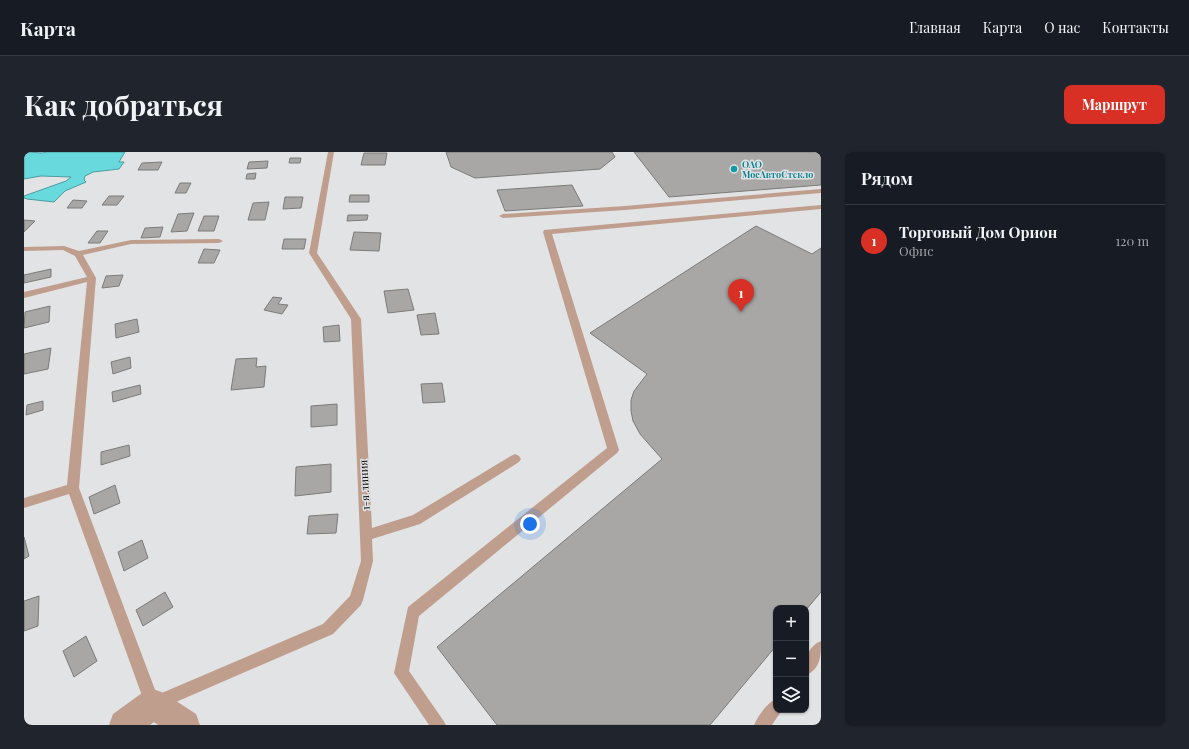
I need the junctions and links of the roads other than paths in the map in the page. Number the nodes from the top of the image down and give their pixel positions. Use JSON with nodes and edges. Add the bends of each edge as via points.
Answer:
{"nodes":[{"id":1,"x":331,"y":152,"type":"edge"},
{"id":2,"x":821,"y":191,"type":"edge"},
{"id":3,"x":821,"y":207,"type":"edge"},
{"id":4,"x":504,"y":216,"type":"dead end"},
{"id":5,"x":219,"y":240,"type":"dead end"},
{"id":6,"x":24,"y":249,"type":"edge"},
{"id":7,"x":78,"y":254,"type":"junction"},
{"id":8,"x":92,"y":278,"type":"junction"},
{"id":9,"x":24,"y":295,"type":"edge"},
{"id":10,"x":515,"y":459,"type":"dead end"},
{"id":11,"x":73,"y":488,"type":"junction"},
{"id":12,"x":24,"y":503,"type":"edge"},
{"id":13,"x":366,"y":534,"type":"junction"},
{"id":14,"x":821,"y":648,"type":"edge"},
{"id":15,"x":809,"y":664,"type":"edge"},
{"id":16,"x":153,"y":704,"type":"junction"},
{"id":17,"x":773,"y":711,"type":"edge"},
{"id":18,"x":124,"y":725,"type":"edge"},
{"id":19,"x":185,"y":725,"type":"edge"},
{"id":20,"x":438,"y":725,"type":"edge"},
{"id":21,"x":762,"y":725,"type":"edge"}],
"edges":[{"from":1,"to":13,"type":"lane","name":"1-я линия","via":[[313,253],[356,319]]},
{"from":2,"to":4,"type":"lane","via":[[632,208]]},
{"from":3,"to":20,"type":"lane","via":[[548,232],[613,450],[413,612],[401,673]]},
{"from":5,"to":7,"type":"lane","via":[[131,242]]},
{"from":6,"to":7,"type":"lane","via":[[64,248]]},
{"from":7,"to":8,"type":"lane"},
{"from":8,"to":9,"type":"lane"},
{"from":8,"to":11,"type":"lane"},
{"from":10,"to":13,"type":"lane","via":[[416,520]]},
{"from":11,"to":12,"type":"lane"},
{"from":11,"to":16,"type":"lane"},
{"from":13,"to":16,"type":"lane","name":"1-я линия","via":[[367,561],[356,600],[328,629]]},
{"from":14,"to":15,"type":"lane"},
{"from":16,"to":18,"type":"street","name":"1-я линия"},
{"from":16,"to":19,"type":"street"},
{"from":17,"to":21,"type":"lane"}]}
